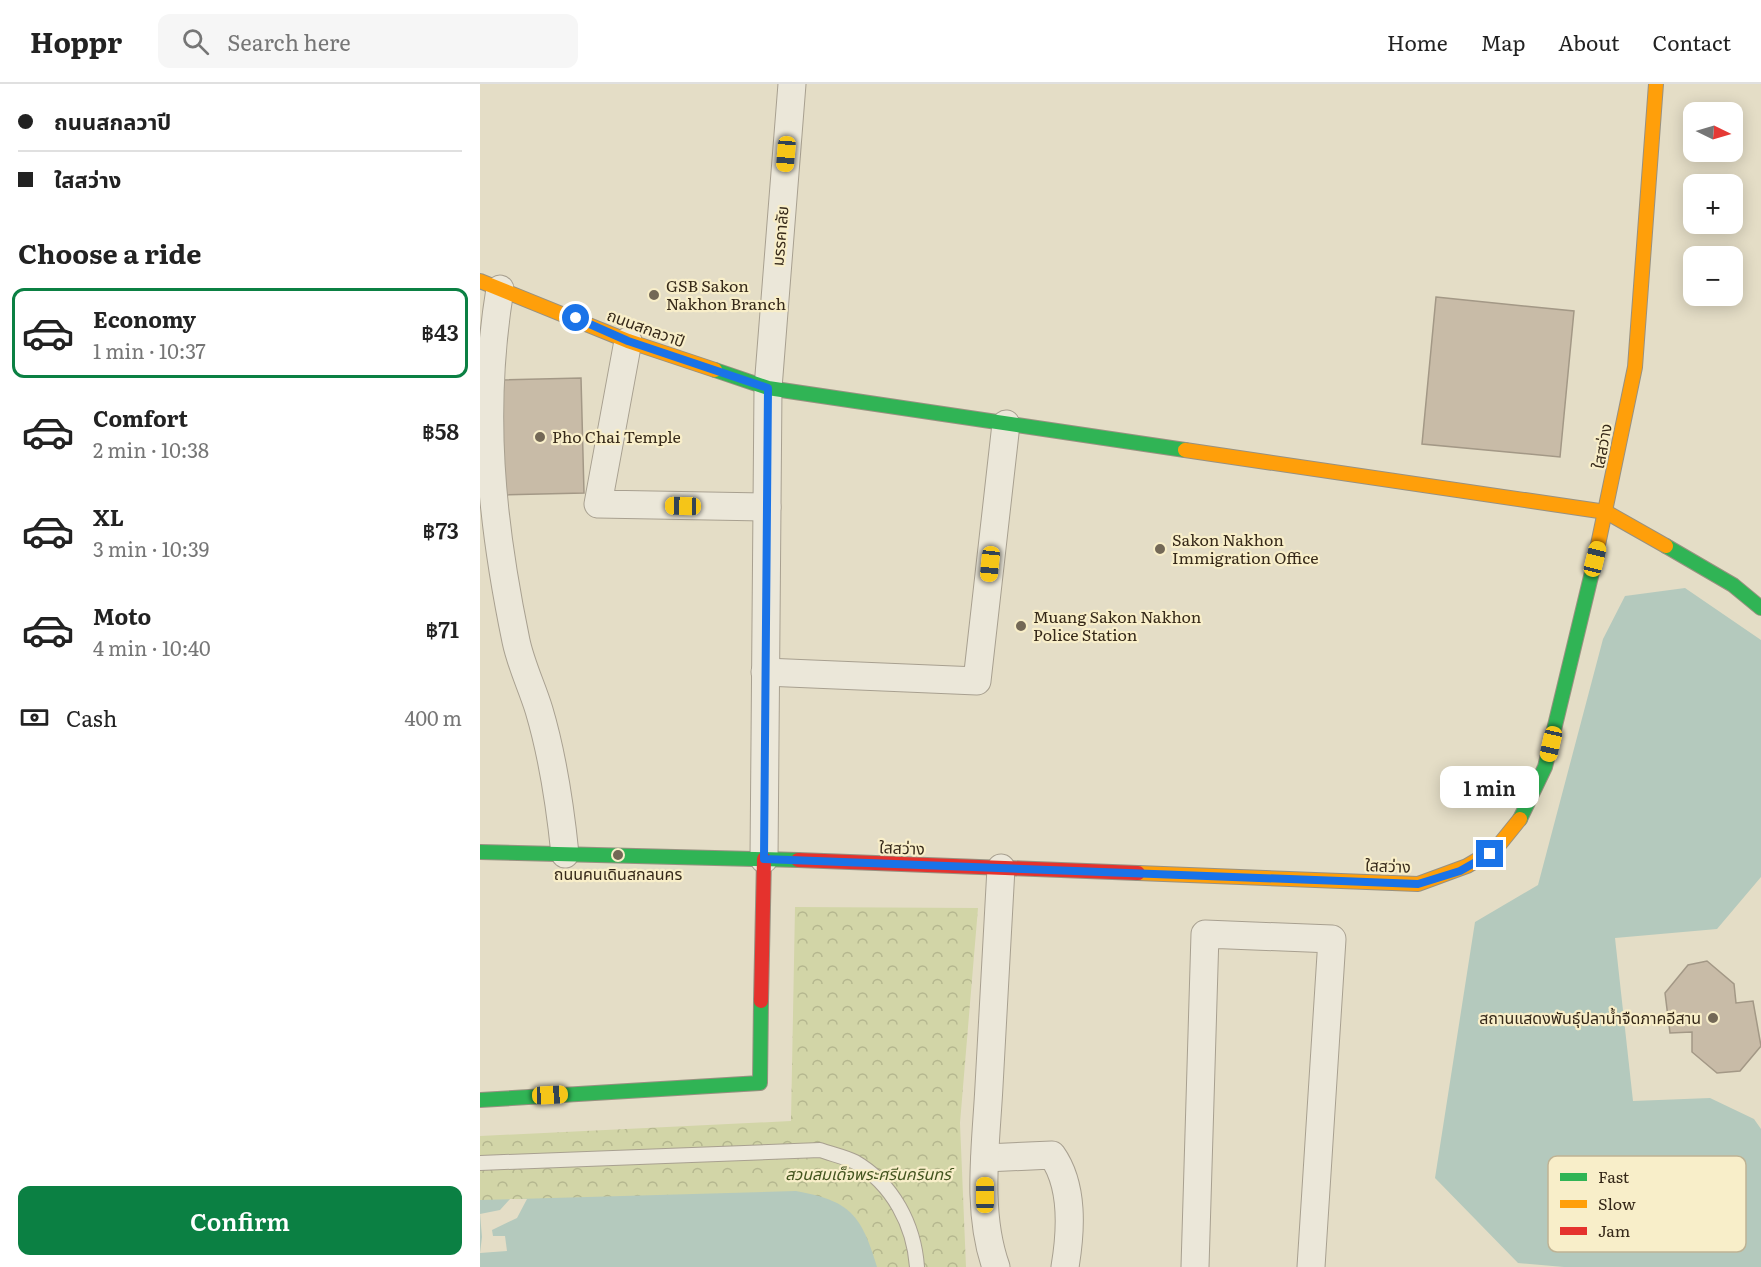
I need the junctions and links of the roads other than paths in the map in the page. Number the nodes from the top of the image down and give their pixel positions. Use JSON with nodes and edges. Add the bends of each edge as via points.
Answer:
{"nodes":[{"id":1,"x":792,"y":84,"type":"edge"},
{"id":2,"x":1656,"y":84,"type":"edge"},
{"id":3,"x":490,"y":285,"type":"edge"},
{"id":4,"x":628,"y":341,"type":"junction"},
{"id":5,"x":768,"y":388,"type":"junction"},
{"id":6,"x":1006,"y":424,"type":"junction"},
{"id":7,"x":767,"y":507,"type":"junction"},
{"id":8,"x":1606,"y":513,"type":"junction"},
{"id":9,"x":1761,"y":608,"type":"edge"},
{"id":10,"x":765,"y":672,"type":"junction"},
{"id":11,"x":480,"y":852,"type":"edge"},
{"id":12,"x":565,"y":854,"type":"junction"},
{"id":13,"x":764,"y":859,"type":"junction"},
{"id":14,"x":1001,"y":868,"type":"junction"},
{"id":15,"x":480,"y":1100,"type":"edge"},
{"id":16,"x":985,"y":1158,"type":"junction"},
{"id":17,"x":480,"y":1163,"type":"edge"},
{"id":18,"x":1065,"y":1266,"type":"edge"},
{"id":19,"x":917,"y":1267,"type":"edge"},
{"id":20,"x":996,"y":1267,"type":"edge"},
{"id":21,"x":1196,"y":1267,"type":"edge"},
{"id":22,"x":1311,"y":1267,"type":"edge"}],
"edges":[{"from":1,"to":5,"type":"street","name":"มรรคาลัย"},
{"from":2,"to":8,"type":"main road","name":"ใสสว่าง","via":[[1635,367]]},
{"from":3,"to":4,"type":"main road","name":"ถนนสกลวาปี"},
{"from":3,"to":12,"type":"street","via":[[488,465],[517,643],[540,712],[559,793]]},
{"from":4,"to":5,"type":"main road","name":"ถนนสกลวาปี"},
{"from":4,"to":7,"type":"street","via":[[598,504]]},
{"from":5,"to":6,"type":"main road","name":"ถนนสกลวาปี"},
{"from":5,"to":7,"type":"street","name":"มรรคาลัย"},
{"from":6,"to":8,"type":"main road","name":"ถนนสกลวาปี"},
{"from":6,"to":10,"type":"street","via":[[977,681]]},
{"from":7,"to":10,"type":"street","name":"มรรคาลัย"},
{"from":8,"to":9,"type":"main road","name":"ถนนสกลวาปี","via":[[1733,585]]},
{"from":8,"to":14,"type":"main road","name":"ใสสว่าง","via":[[1545,767],[1513,831],[1490,854],[1460,871],[1418,884]]},
{"from":10,"to":13,"type":"street","name":"มรรคาลัย"},
{"from":11,"to":12,"type":"main road","name":"ใสสว่าง"},
{"from":12,"to":13,"type":"main road","name":"ใสสว่าง"},
{"from":13,"to":14,"type":"main road","name":"ใสสว่าง"},
{"from":13,"to":15,"type":"main road","via":[[760,1083]]},
{"from":14,"to":16,"type":"street"},
{"from":16,"to":18,"type":"street","via":[[1052,1155],[1061,1168],[1070,1216]]},
{"from":16,"to":20,"type":"street","via":[[985,1213],[989,1249]]},
{"from":17,"to":19,"type":"lane","via":[[820,1150],[854,1162],[884,1185],[905,1215]]},
{"from":21,"to":22,"type":"street","via":[[1205,934],[1332,939]]}]}
